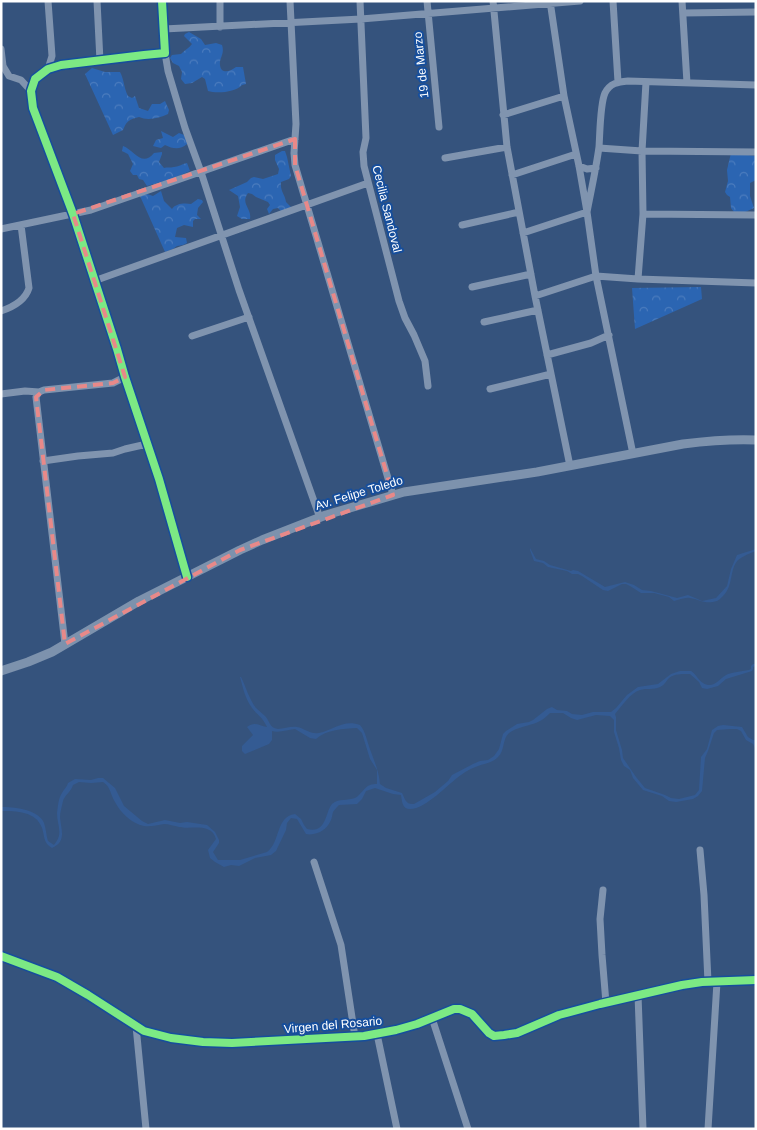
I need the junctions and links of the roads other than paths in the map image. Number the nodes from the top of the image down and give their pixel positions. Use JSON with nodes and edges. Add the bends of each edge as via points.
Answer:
{"nodes":[{"id":1,"x":48,"y":1,"type":"edge"},
{"id":2,"x":97,"y":1,"type":"edge"},
{"id":3,"x":162,"y":1,"type":"edge"},
{"id":4,"x":220,"y":1,"type":"edge"},
{"id":5,"x":290,"y":1,"type":"edge"},
{"id":6,"x":360,"y":1,"type":"edge"},
{"id":7,"x":427,"y":1,"type":"edge"},
{"id":8,"x":580,"y":1,"type":"edge"},
{"id":9,"x":613,"y":1,"type":"edge"},
{"id":10,"x":682,"y":1,"type":"edge"},
{"id":11,"x":550,"y":2,"type":"edge"},
{"id":12,"x":493,"y":5,"type":"edge"},
{"id":13,"x":756,"y":12,"type":"edge"},
{"id":14,"x":683,"y":13,"type":"junction"},
{"id":15,"x":427,"y":14,"type":"junction"},
{"id":16,"x":361,"y":19,"type":"junction"},
{"id":17,"x":291,"y":24,"type":"junction"},
{"id":18,"x":220,"y":27,"type":"junction"},
{"id":19,"x":164,"y":30,"type":"junction"},
{"id":20,"x":1,"y":49,"type":"edge"},
{"id":21,"x":165,"y":54,"type":"junction"},
{"id":22,"x":100,"y":60,"type":"junction"},
{"id":23,"x":2,"y":66,"type":"edge"},
{"id":24,"x":48,"y":69,"type":"junction"},
{"id":25,"x":618,"y":82,"type":"junction"},
{"id":26,"x":646,"y":82,"type":"junction"},
{"id":27,"x":686,"y":83,"type":"junction"},
{"id":28,"x":756,"y":85,"type":"edge"},
{"id":29,"x":31,"y":92,"type":"junction"},
{"id":30,"x":564,"y":96,"type":"junction"},
{"id":31,"x":503,"y":115,"type":"junction"},
{"id":32,"x":438,"y":127,"type":"dead end"},
{"id":33,"x":295,"y":140,"type":"junction"},
{"id":34,"x":507,"y":147,"type":"junction"},
{"id":35,"x":599,"y":148,"type":"junction"},
{"id":36,"x":642,"y":151,"type":"junction"},
{"id":37,"x":756,"y":152,"type":"edge"},
{"id":38,"x":576,"y":154,"type":"junction"},
{"id":39,"x":445,"y":158,"type":"dead end"},
{"id":40,"x":579,"y":166,"type":"junction"},
{"id":41,"x":596,"y":168,"type":"junction"},
{"id":42,"x":201,"y":172,"type":"junction"},
{"id":43,"x":512,"y":175,"type":"junction"},
{"id":44,"x":368,"y":183,"type":"junction"},
{"id":45,"x":307,"y":205,"type":"junction"},
{"id":46,"x":519,"y":212,"type":"junction"},
{"id":47,"x":587,"y":212,"type":"junction"},
{"id":48,"x":72,"y":214,"type":"junction"},
{"id":49,"x":643,"y":214,"type":"junction"},
{"id":50,"x":756,"y":215,"type":"edge"},
{"id":51,"x":21,"y":225,"type":"junction"},
{"id":52,"x":462,"y":225,"type":"dead end"},
{"id":53,"x":1,"y":229,"type":"edge"},
{"id":54,"x":523,"y":233,"type":"junction"},
{"id":55,"x":222,"y":235,"type":"junction"},
{"id":56,"x":530,"y":274,"type":"junction"},
{"id":57,"x":596,"y":276,"type":"junction"},
{"id":58,"x":638,"y":279,"type":"junction"},
{"id":59,"x":94,"y":281,"type":"junction"},
{"id":60,"x":756,"y":283,"type":"edge"},
{"id":61,"x":472,"y":287,"type":"dead end"},
{"id":62,"x":535,"y":296,"type":"junction"},
{"id":63,"x":1,"y":310,"type":"edge"},
{"id":64,"x":538,"y":310,"type":"junction"},
{"id":65,"x":249,"y":317,"type":"junction"},
{"id":66,"x":484,"y":322,"type":"dead end"},
{"id":67,"x":609,"y":335,"type":"junction"},
{"id":68,"x":192,"y":336,"type":"dead end"},
{"id":69,"x":547,"y":355,"type":"junction"},
{"id":70,"x":551,"y":374,"type":"junction"},
{"id":71,"x":125,"y":377,"type":"junction"},
{"id":72,"x":428,"y":386,"type":"dead end"},
{"id":73,"x":490,"y":389,"type":"dead end"},
{"id":74,"x":39,"y":392,"type":"junction"},
{"id":75,"x":1,"y":394,"type":"edge"},
{"id":76,"x":756,"y":440,"type":"edge"},
{"id":77,"x":147,"y":444,"type":"junction"},
{"id":78,"x":633,"y":454,"type":"junction"},
{"id":79,"x":43,"y":461,"type":"junction"},
{"id":80,"x":570,"y":466,"type":"junction"},
{"id":81,"x":393,"y":495,"type":"junction"},
{"id":82,"x":320,"y":518,"type":"junction"},
{"id":83,"x":187,"y":577,"type":"junction"},
{"id":84,"x":65,"y":644,"type":"junction"},
{"id":85,"x":1,"y":671,"type":"edge"},
{"id":86,"x":700,"y":850,"type":"dead end"},
{"id":87,"x":314,"y":862,"type":"dead end"},
{"id":88,"x":603,"y":890,"type":"dead end"},
{"id":89,"x":1,"y":956,"type":"edge"},
{"id":90,"x":756,"y":980,"type":"edge"},
{"id":91,"x":712,"y":982,"type":"junction"},
{"id":92,"x":638,"y":995,"type":"junction"},
{"id":93,"x":606,"y":1002,"type":"junction"},
{"id":94,"x":432,"y":1018,"type":"junction"},
{"id":95,"x":136,"y":1026,"type":"junction"},
{"id":96,"x":377,"y":1034,"type":"junction"},
{"id":97,"x":355,"y":1037,"type":"junction"},
{"id":98,"x":146,"y":1129,"type":"edge"},
{"id":99,"x":397,"y":1129,"type":"edge"},
{"id":100,"x":468,"y":1129,"type":"edge"},
{"id":101,"x":643,"y":1129,"type":"edge"},
{"id":102,"x":708,"y":1129,"type":"edge"}],
"edges":[{"from":1,"to":24,"type":"street","via":[[52,56]]},
{"from":2,"to":22,"type":"street"},
{"from":3,"to":19,"type":"street"},
{"from":4,"to":18,"type":"street"},
{"from":5,"to":17,"type":"street"},
{"from":6,"to":16,"type":"street","name":"Cecilia Sandoval"},
{"from":7,"to":15,"type":"street","name":"19 de Marzo"},
{"from":8,"to":11,"type":"street"},
{"from":9,"to":25,"type":"street"},
{"from":10,"to":14,"type":"street"},
{"from":11,"to":12,"type":"street"},
{"from":11,"to":30,"type":"street"},
{"from":12,"to":15,"type":"street"},
{"from":12,"to":31,"type":"street"},
{"from":13,"to":14,"type":"street"},
{"from":14,"to":27,"type":"street"},
{"from":15,"to":16,"type":"street"},
{"from":15,"to":32,"type":"street","name":"19 de Marzo"},
{"from":16,"to":17,"type":"street"},
{"from":16,"to":44,"type":"street","name":"Cecilia Sandoval","via":[[366,138],[363,152]]},
{"from":17,"to":18,"type":"street"},
{"from":17,"to":33,"type":"street"},
{"from":18,"to":19,"type":"street"},
{"from":19,"to":21,"type":"street"},
{"from":20,"to":23,"type":"street"},
{"from":21,"to":22,"type":"street"},
{"from":21,"to":42,"type":"street","via":[[170,79]]},
{"from":22,"to":24,"type":"street"},
{"from":23,"to":29,"type":"street","via":[[9,76],[21,80]]},
{"from":24,"to":29,"type":"street","via":[[36,79]]},
{"from":25,"to":26,"type":"street"},
{"from":25,"to":35,"type":"street","via":[[611,85],[603,100]]},
{"from":26,"to":27,"type":"street"},
{"from":26,"to":36,"type":"street"},
{"from":27,"to":28,"type":"street"},
{"from":29,"to":48,"type":"street","via":[[33,108]]},
{"from":30,"to":31,"type":"street"},
{"from":30,"to":38,"type":"street"},
{"from":31,"to":34,"type":"street"},
{"from":33,"to":42,"type":"street"},
{"from":33,"to":45,"type":"street","via":[[295,165]]},
{"from":34,"to":39,"type":"street"},
{"from":34,"to":43,"type":"street"},
{"from":35,"to":36,"type":"street"},
{"from":35,"to":41,"type":"street"},
{"from":36,"to":37,"type":"street"},
{"from":36,"to":49,"type":"street"},
{"from":38,"to":40,"type":"street"},
{"from":38,"to":43,"type":"street"},
{"from":40,"to":41,"type":"street"},
{"from":40,"to":47,"type":"street"},
{"from":41,"to":47,"type":"street"},
{"from":42,"to":48,"type":"street"},
{"from":42,"to":55,"type":"street"},
{"from":43,"to":46,"type":"street"},
{"from":44,"to":45,"type":"street"},
{"from":44,"to":72,"type":"street","name":"Cecilia Sandoval","via":[[399,301],[425,362]]},
{"from":45,"to":55,"type":"street"},
{"from":45,"to":81,"type":"street"},
{"from":46,"to":52,"type":"street"},
{"from":46,"to":54,"type":"street"},
{"from":47,"to":54,"type":"street"},
{"from":47,"to":57,"type":"street"},
{"from":48,"to":51,"type":"street"},
{"from":48,"to":59,"type":"street"},
{"from":49,"to":50,"type":"street"},
{"from":49,"to":58,"type":"street"},
{"from":51,"to":53,"type":"street"},
{"from":51,"to":63,"type":"street","via":[[29,288],[22,299]]},
{"from":54,"to":56,"type":"street"},
{"from":55,"to":59,"type":"street"},
{"from":55,"to":65,"type":"street"},
{"from":56,"to":61,"type":"street"},
{"from":56,"to":62,"type":"street"},
{"from":57,"to":58,"type":"street"},
{"from":57,"to":62,"type":"street"},
{"from":57,"to":67,"type":"street"},
{"from":58,"to":60,"type":"street"},
{"from":59,"to":71,"type":"street"},
{"from":62,"to":64,"type":"street"},
{"from":64,"to":66,"type":"street"},
{"from":64,"to":69,"type":"street"},
{"from":65,"to":68,"type":"street"},
{"from":65,"to":82,"type":"street"},
{"from":67,"to":69,"type":"street"},
{"from":67,"to":78,"type":"street"},
{"from":69,"to":70,"type":"street"},
{"from":70,"to":73,"type":"street"},
{"from":70,"to":80,"type":"street"},
{"from":71,"to":74,"type":"street","via":[[113,383]]},
{"from":71,"to":77,"type":"street"},
{"from":74,"to":75,"type":"street"},
{"from":74,"to":79,"type":"street","via":[[36,397]]},
{"from":76,"to":78,"type":"main road","name":"Av. Felipe Toledo","via":[[707,441]]},
{"from":77,"to":79,"type":"street","via":[[113,453]]},
{"from":77,"to":83,"type":"street"},
{"from":78,"to":80,"type":"main road","name":"Av. Felipe Toledo"},
{"from":79,"to":84,"type":"street"},
{"from":80,"to":81,"type":"main road","name":"Av. Felipe Toledo"},
{"from":81,"to":82,"type":"main road","name":"Av. Felipe Toledo"},
{"from":82,"to":83,"type":"main road","name":"Av. Felipe Toledo","via":[[262,540]]},
{"from":83,"to":84,"type":"main road","name":"Av. Felipe Toledo"},
{"from":84,"to":85,"type":"main road","name":"Av. Felipe Toledo"},
{"from":86,"to":91,"type":"street"},
{"from":87,"to":97,"type":"street","via":[[341,944]]},
{"from":88,"to":93,"type":"street","via":[[600,919]]},
{"from":89,"to":95,"type":"street","name":"Virgen del Rosario","via":[[57,978]]},
{"from":90,"to":91,"type":"street","name":"Virgen del Rosario"},
{"from":91,"to":92,"type":"street","name":"Virgen del Rosario"},
{"from":91,"to":102,"type":"street"},
{"from":92,"to":93,"type":"street","name":"Virgen del Rosario"},
{"from":92,"to":101,"type":"street"},
{"from":93,"to":94,"type":"street","name":"Virgen del Rosario","via":[[559,1015],[504,1036],[489,1033],[472,1014],[460,1009]]},
{"from":94,"to":96,"type":"street","name":"Virgen del Rosario"},
{"from":94,"to":100,"type":"street"},
{"from":95,"to":97,"type":"street","name":"Virgen del Rosario","via":[[171,1038],[203,1042]]},
{"from":95,"to":98,"type":"street"},
{"from":96,"to":97,"type":"street","name":"Virgen del Rosario"},
{"from":96,"to":99,"type":"street"}]}
